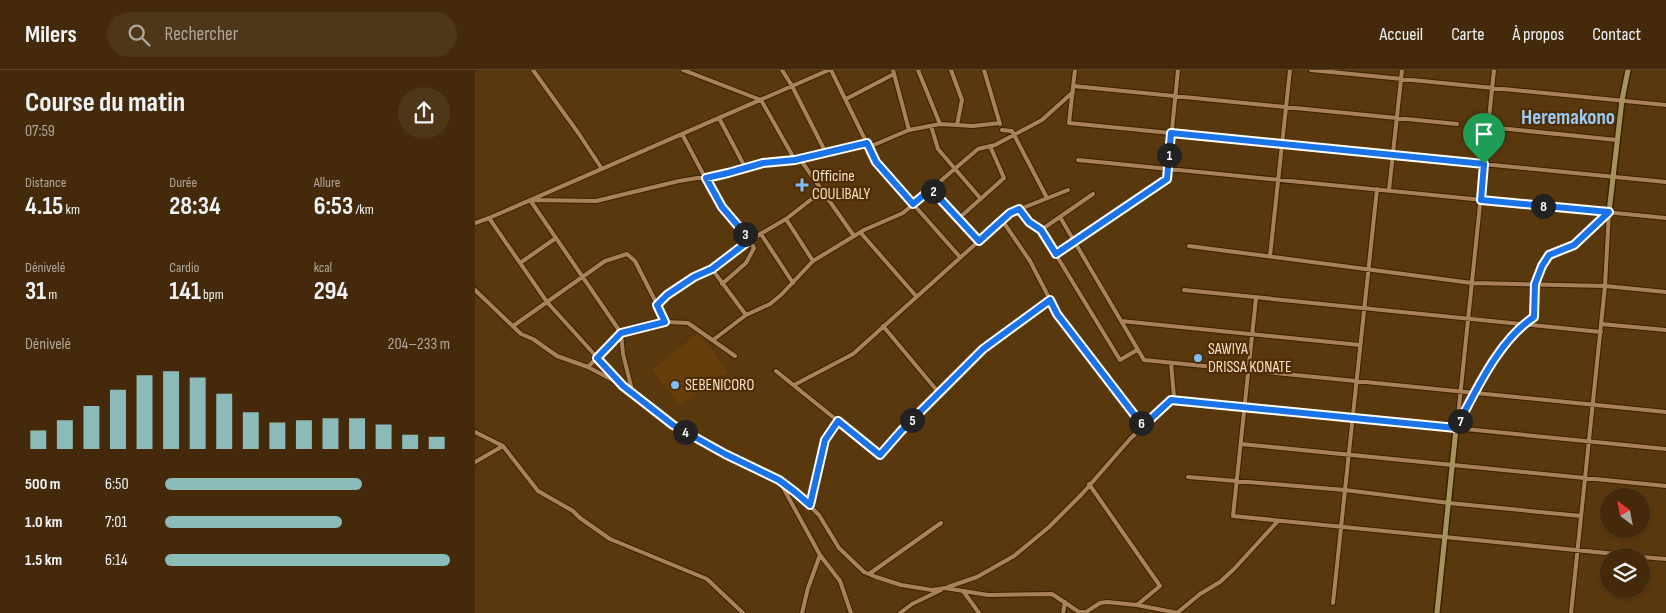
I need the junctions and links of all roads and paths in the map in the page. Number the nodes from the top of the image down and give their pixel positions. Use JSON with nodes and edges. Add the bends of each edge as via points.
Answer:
{"nodes":[{"id":1,"x":533,"y":70,"type":"edge"},
{"id":2,"x":683,"y":70,"type":"edge"},
{"id":3,"x":782,"y":70,"type":"edge"},
{"id":4,"x":830,"y":70,"type":"edge"},
{"id":5,"x":918,"y":70,"type":"edge"},
{"id":6,"x":951,"y":70,"type":"edge"},
{"id":7,"x":984,"y":70,"type":"edge"},
{"id":8,"x":1075,"y":70,"type":"edge"},
{"id":9,"x":1178,"y":70,"type":"edge"},
{"id":10,"x":1290,"y":70,"type":"edge"},
{"id":11,"x":1311,"y":70,"type":"edge"},
{"id":12,"x":1402,"y":70,"type":"edge"},
{"id":13,"x":1494,"y":70,"type":"edge"},
{"id":14,"x":1628,"y":70,"type":"edge"},
{"id":15,"x":690,"y":71,"type":"edge"},
{"id":16,"x":817,"y":72,"type":"edge"},
{"id":17,"x":893,"y":72,"type":"edge"},
{"id":18,"x":1401,"y":79,"type":"junction"},
{"id":19,"x":792,"y":86,"type":"junction"},
{"id":20,"x":1073,"y":86,"type":"junction"},
{"id":21,"x":1492,"y":88,"type":"junction"},
{"id":22,"x":1073,"y":92,"type":"junction"},
{"id":23,"x":1175,"y":96,"type":"junction"},
{"id":24,"x":846,"y":99,"type":"junction"},
{"id":25,"x":761,"y":100,"type":"junction"},
{"id":26,"x":1622,"y":100,"type":"junction"},
{"id":27,"x":1666,"y":105,"type":"edge"},
{"id":28,"x":1286,"y":107,"type":"junction"},
{"id":29,"x":719,"y":118,"type":"junction"},
{"id":30,"x":1397,"y":118,"type":"junction"},
{"id":31,"x":940,"y":124,"type":"junction"},
{"id":32,"x":1000,"y":124,"type":"junction"},
{"id":33,"x":1457,"y":124,"type":"dead end"},
{"id":34,"x":957,"y":125,"type":"junction"},
{"id":35,"x":931,"y":126,"type":"junction"},
{"id":36,"x":1488,"y":127,"type":"junction"},
{"id":37,"x":909,"y":130,"type":"junction"},
{"id":38,"x":1002,"y":130,"type":"junction"},
{"id":39,"x":1171,"y":133,"type":"junction"},
{"id":40,"x":682,"y":134,"type":"junction"},
{"id":41,"x":1014,"y":136,"type":"junction"},
{"id":42,"x":1005,"y":140,"type":"junction"},
{"id":43,"x":1617,"y":140,"type":"junction"},
{"id":44,"x":1282,"y":144,"type":"junction"},
{"id":45,"x":868,"y":145,"type":"junction"},
{"id":46,"x":991,"y":146,"type":"junction"},
{"id":47,"x":826,"y":153,"type":"junction"},
{"id":48,"x":1393,"y":155,"type":"junction"},
{"id":49,"x":797,"y":160,"type":"junction"},
{"id":50,"x":1078,"y":160,"type":"dead end"},
{"id":51,"x":1484,"y":164,"type":"junction"},
{"id":52,"x":745,"y":167,"type":"junction"},
{"id":53,"x":1168,"y":168,"type":"junction"},
{"id":54,"x":602,"y":169,"type":"junction"},
{"id":55,"x":955,"y":169,"type":"junction"},
{"id":56,"x":1614,"y":177,"type":"junction"},
{"id":57,"x":706,"y":178,"type":"junction"},
{"id":58,"x":1278,"y":180,"type":"junction"},
{"id":59,"x":1666,"y":182,"type":"edge"},
{"id":60,"x":931,"y":189,"type":"junction"},
{"id":61,"x":1377,"y":189,"type":"junction"},
{"id":62,"x":1068,"y":190,"type":"dead end"},
{"id":63,"x":1389,"y":190,"type":"junction"},
{"id":64,"x":822,"y":191,"type":"junction"},
{"id":65,"x":1093,"y":194,"type":"dead end"},
{"id":66,"x":1047,"y":198,"type":"junction"},
{"id":67,"x":981,"y":199,"type":"junction"},
{"id":68,"x":530,"y":200,"type":"junction"},
{"id":69,"x":1481,"y":200,"type":"junction"},
{"id":70,"x":913,"y":204,"type":"junction"},
{"id":71,"x":1019,"y":209,"type":"junction"},
{"id":72,"x":1609,"y":212,"type":"junction"},
{"id":73,"x":1060,"y":217,"type":"junction"},
{"id":74,"x":489,"y":218,"type":"junction"},
{"id":75,"x":1666,"y":218,"type":"edge"},
{"id":76,"x":786,"y":219,"type":"junction"},
{"id":77,"x":958,"y":219,"type":"junction"},
{"id":78,"x":1002,"y":220,"type":"junction"},
{"id":79,"x":475,"y":223,"type":"edge"},
{"id":80,"x":1041,"y":230,"type":"junction"},
{"id":81,"x":860,"y":232,"type":"junction"},
{"id":82,"x":761,"y":234,"type":"junction"},
{"id":83,"x":854,"y":236,"type":"junction"},
{"id":84,"x":556,"y":238,"type":"junction"},
{"id":85,"x":750,"y":240,"type":"junction"},
{"id":86,"x":979,"y":241,"type":"junction"},
{"id":87,"x":1075,"y":242,"type":"junction"},
{"id":88,"x":1189,"y":246,"type":"dead end"},
{"id":89,"x":1056,"y":254,"type":"junction"},
{"id":90,"x":1270,"y":256,"type":"junction"},
{"id":91,"x":960,"y":257,"type":"junction"},
{"id":92,"x":813,"y":261,"type":"junction"},
{"id":93,"x":520,"y":263,"type":"junction"},
{"id":94,"x":712,"y":269,"type":"junction"},
{"id":95,"x":1368,"y":269,"type":"junction"},
{"id":96,"x":583,"y":277,"type":"junction"},
{"id":97,"x":793,"y":283,"type":"junction"},
{"id":98,"x":1472,"y":283,"type":"junction"},
{"id":99,"x":722,"y":284,"type":"junction"},
{"id":100,"x":1535,"y":284,"type":"junction"},
{"id":101,"x":1605,"y":286,"type":"junction"},
{"id":102,"x":475,"y":290,"type":"edge"},
{"id":103,"x":1184,"y":290,"type":"dead end"},
{"id":104,"x":1666,"y":292,"type":"edge"},
{"id":105,"x":917,"y":296,"type":"junction"},
{"id":106,"x":1256,"y":298,"type":"junction"},
{"id":107,"x":1050,"y":300,"type":"junction"},
{"id":108,"x":547,"y":302,"type":"junction"},
{"id":109,"x":657,"y":305,"type":"junction"},
{"id":110,"x":1364,"y":308,"type":"junction"},
{"id":111,"x":746,"y":315,"type":"junction"},
{"id":112,"x":1468,"y":319,"type":"junction"},
{"id":113,"x":665,"y":322,"type":"junction"},
{"id":114,"x":1121,"y":322,"type":"junction"},
{"id":115,"x":1523,"y":324,"type":"junction"},
{"id":116,"x":1601,"y":324,"type":"junction"},
{"id":117,"x":513,"y":326,"type":"junction"},
{"id":118,"x":883,"y":326,"type":"junction"},
{"id":119,"x":1666,"y":330,"type":"edge"},
{"id":120,"x":1601,"y":332,"type":"junction"},
{"id":121,"x":621,"y":333,"type":"junction"},
{"id":122,"x":1253,"y":334,"type":"junction"},
{"id":123,"x":713,"y":340,"type":"junction"},
{"id":124,"x":1360,"y":345,"type":"junction"},
{"id":125,"x":1137,"y":350,"type":"junction"},
{"id":126,"x":735,"y":356,"type":"dead end"},
{"id":127,"x":597,"y":358,"type":"junction"},
{"id":128,"x":1171,"y":363,"type":"junction"},
{"id":129,"x":588,"y":368,"type":"junction"},
{"id":130,"x":776,"y":371,"type":"dead end"},
{"id":131,"x":1249,"y":371,"type":"junction"},
{"id":132,"x":1356,"y":382,"type":"junction"},
{"id":133,"x":794,"y":385,"type":"junction"},
{"id":134,"x":623,"y":386,"type":"junction"},
{"id":135,"x":1460,"y":392,"type":"junction"},
{"id":136,"x":939,"y":393,"type":"junction"},
{"id":137,"x":1475,"y":393,"type":"junction"},
{"id":138,"x":633,"y":394,"type":"junction"},
{"id":139,"x":1171,"y":400,"type":"junction"},
{"id":140,"x":1593,"y":405,"type":"junction"},
{"id":141,"x":1245,"y":408,"type":"junction"},
{"id":142,"x":1666,"y":412,"type":"edge"},
{"id":143,"x":1353,"y":418,"type":"junction"},
{"id":144,"x":838,"y":421,"type":"junction"},
{"id":145,"x":1143,"y":426,"type":"junction"},
{"id":146,"x":1456,"y":428,"type":"junction"},
{"id":147,"x":475,"y":432,"type":"edge"},
{"id":148,"x":1589,"y":442,"type":"junction"},
{"id":149,"x":1241,"y":444,"type":"junction"},
{"id":150,"x":503,"y":446,"type":"junction"},
{"id":151,"x":1666,"y":449,"type":"edge"},
{"id":152,"x":1349,"y":455,"type":"junction"},
{"id":153,"x":475,"y":462,"type":"edge"},
{"id":154,"x":1453,"y":465,"type":"junction"},
{"id":155,"x":1188,"y":477,"type":"dead end"},
{"id":156,"x":1585,"y":478,"type":"junction"},
{"id":157,"x":779,"y":480,"type":"junction"},
{"id":158,"x":1237,"y":481,"type":"junction"},
{"id":159,"x":1089,"y":484,"type":"junction"},
{"id":160,"x":1666,"y":486,"type":"edge"},
{"id":161,"x":1345,"y":490,"type":"junction"},
{"id":162,"x":1449,"y":502,"type":"junction"},
{"id":163,"x":810,"y":505,"type":"junction"},
{"id":164,"x":1581,"y":516,"type":"junction"},
{"id":165,"x":1277,"y":521,"type":"junction"},
{"id":166,"x":941,"y":523,"type":"dead end"},
{"id":167,"x":1341,"y":527,"type":"junction"},
{"id":168,"x":1445,"y":537,"type":"junction"},
{"id":169,"x":1577,"y":550,"type":"junction"},
{"id":170,"x":1600,"y":552,"type":"edge"},
{"id":171,"x":820,"y":555,"type":"junction"},
{"id":172,"x":1650,"y":558,"type":"edge"},
{"id":173,"x":1666,"y":559,"type":"edge"},
{"id":174,"x":869,"y":574,"type":"junction"},
{"id":175,"x":945,"y":588,"type":"junction"},
{"id":176,"x":963,"y":591,"type":"junction"},
{"id":177,"x":1065,"y":602,"type":"junction"},
{"id":178,"x":1333,"y":603,"type":"dead end"},
{"id":179,"x":1137,"y":605,"type":"junction"},
{"id":180,"x":743,"y":613,"type":"edge"},
{"id":181,"x":802,"y":613,"type":"edge"},
{"id":182,"x":851,"y":613,"type":"edge"},
{"id":183,"x":900,"y":613,"type":"edge"},
{"id":184,"x":979,"y":613,"type":"edge"},
{"id":185,"x":1063,"y":613,"type":"edge"},
{"id":186,"x":1178,"y":613,"type":"edge"},
{"id":187,"x":1437,"y":613,"type":"edge"},
{"id":188,"x":1571,"y":613,"type":"edge"}],
"edges":[{"from":1,"to":54,"type":"street"},
{"from":2,"to":15,"type":"street"},
{"from":3,"to":19,"type":"street"},
{"from":4,"to":16,"type":"street"},
{"from":4,"to":24,"type":"street"},
{"from":5,"to":31,"type":"street"},
{"from":6,"to":34,"type":"street","via":[[962,100]]},
{"from":7,"to":32,"type":"street"},
{"from":8,"to":20,"type":"street"},
{"from":9,"to":23,"type":"street"},
{"from":10,"to":28,"type":"street"},
{"from":11,"to":18,"type":"street"},
{"from":12,"to":18,"type":"street"},
{"from":13,"to":21,"type":"street"},
{"from":14,"to":26,"type":"street"},
{"from":15,"to":25,"type":"street"},
{"from":16,"to":19,"type":"street"},
{"from":17,"to":24,"type":"street"},
{"from":17,"to":37,"type":"street"},
{"from":18,"to":21,"type":"street"},
{"from":18,"to":30,"type":"street"},
{"from":19,"to":25,"type":"street"},
{"from":19,"to":47,"type":"street"},
{"from":20,"to":22,"type":"street"},
{"from":20,"to":23,"type":"street"},
{"from":21,"to":26,"type":"street"},
{"from":21,"to":36,"type":"street"},
{"from":22,"to":39,"type":"street","via":[[1069,123]]},
{"from":22,"to":41,"type":"street","via":[[1042,120]]},
{"from":23,"to":28,"type":"street"},
{"from":23,"to":39,"type":"street"},
{"from":24,"to":45,"type":"street"},
{"from":25,"to":29,"type":"street"},
{"from":25,"to":49,"type":"street"},
{"from":26,"to":27,"type":"street"},
{"from":26,"to":43,"type":"street"},
{"from":28,"to":30,"type":"street"},
{"from":28,"to":44,"type":"street"},
{"from":29,"to":40,"type":"street"},
{"from":29,"to":52,"type":"street"},
{"from":30,"to":33,"type":"street"},
{"from":30,"to":48,"type":"street"},
{"from":31,"to":34,"type":"street"},
{"from":31,"to":35,"type":"street"},
{"from":32,"to":34,"type":"street"},
{"from":32,"to":38,"type":"street"},
{"from":35,"to":37,"type":"street"},
{"from":35,"to":55,"type":"street","via":[[938,149]]},
{"from":36,"to":43,"type":"street"},
{"from":36,"to":51,"type":"street"},
{"from":37,"to":45,"type":"street"},
{"from":38,"to":41,"type":"street","via":[[1011,131]]},
{"from":38,"to":42,"type":"street"},
{"from":39,"to":44,"type":"street"},
{"from":39,"to":53,"type":"street"},
{"from":40,"to":54,"type":"street"},
{"from":40,"to":57,"type":"street"},
{"from":41,"to":42,"type":"street"},
{"from":41,"to":66,"type":"street"},
{"from":42,"to":46,"type":"street"},
{"from":43,"to":56,"type":"street"},
{"from":44,"to":48,"type":"street"},
{"from":44,"to":58,"type":"street"},
{"from":45,"to":47,"type":"street"},
{"from":45,"to":70,"type":"street","via":[[876,162]]},
{"from":46,"to":55,"type":"street","via":[[978,149]]},
{"from":46,"to":67,"type":"street","via":[[1005,178]]},
{"from":47,"to":49,"type":"street"},
{"from":48,"to":51,"type":"street"},
{"from":48,"to":63,"type":"street"},
{"from":49,"to":52,"type":"street"},
{"from":49,"to":64,"type":"street"},
{"from":50,"to":53,"type":"street"},
{"from":51,"to":56,"type":"street"},
{"from":51,"to":69,"type":"street"},
{"from":52,"to":57,"type":"street"},
{"from":53,"to":58,"type":"street"},
{"from":53,"to":87,"type":"street","via":[[1167,179]]},
{"from":54,"to":68,"type":"street"},
{"from":55,"to":60,"type":"street"},
{"from":55,"to":67,"type":"street"},
{"from":56,"to":59,"type":"street"},
{"from":56,"to":72,"type":"street"},
{"from":57,"to":68,"type":"street","via":[[679,181],[596,201]]},
{"from":57,"to":85,"type":"street","via":[[722,207]]},
{"from":58,"to":61,"type":"street"},
{"from":58,"to":90,"type":"street"},
{"from":60,"to":70,"type":"street"},
{"from":60,"to":77,"type":"street"},
{"from":61,"to":63,"type":"street"},
{"from":61,"to":95,"type":"street"},
{"from":62,"to":66,"type":"street"},
{"from":63,"to":69,"type":"street"},
{"from":64,"to":76,"type":"street"},
{"from":64,"to":83,"type":"street"},
{"from":65,"to":73,"type":"street"},
{"from":66,"to":71,"type":"street"},
{"from":67,"to":77,"type":"street"},
{"from":68,"to":74,"type":"street"},
{"from":68,"to":84,"type":"street"},
{"from":69,"to":72,"type":"street"},
{"from":69,"to":98,"type":"street"},
{"from":70,"to":81,"type":"street","via":[[903,213]]},
{"from":70,"to":91,"type":"street"},
{"from":71,"to":78,"type":"street"},
{"from":71,"to":80,"type":"street"},
{"from":72,"to":75,"type":"street"},
{"from":72,"to":100,"type":"street","via":[[1574,245],[1549,255]]},
{"from":72,"to":101,"type":"street"},
{"from":73,"to":80,"type":"street"},
{"from":73,"to":87,"type":"street"},
{"from":74,"to":79,"type":"street"},
{"from":74,"to":93,"type":"street"},
{"from":76,"to":82,"type":"street"},
{"from":76,"to":92,"type":"street"},
{"from":77,"to":86,"type":"street"},
{"from":78,"to":86,"type":"street"},
{"from":78,"to":107,"type":"street"},
{"from":80,"to":89,"type":"street"},
{"from":81,"to":83,"type":"street"},
{"from":81,"to":105,"type":"street"},
{"from":82,"to":85,"type":"street"},
{"from":82,"to":97,"type":"street"},
{"from":83,"to":92,"type":"street"},
{"from":84,"to":93,"type":"street"},
{"from":84,"to":96,"type":"street"},
{"from":85,"to":94,"type":"street"},
{"from":85,"to":99,"type":"street","via":[[754,248],[746,263]]},
{"from":86,"to":91,"type":"street"},
{"from":87,"to":89,"type":"street"},
{"from":87,"to":114,"type":"street"},
{"from":88,"to":90,"type":"street"},
{"from":89,"to":125,"type":"street","via":[[1120,360]]},
{"from":90,"to":95,"type":"street"},
{"from":91,"to":105,"type":"street"},
{"from":92,"to":97,"type":"street"},
{"from":93,"to":108,"type":"street"},
{"from":94,"to":99,"type":"street"},
{"from":94,"to":109,"type":"street","via":[[694,277]]},
{"from":95,"to":98,"type":"street"},
{"from":95,"to":110,"type":"street"},
{"from":96,"to":108,"type":"street"},
{"from":96,"to":109,"type":"street","via":[[605,261],[627,254],[635,261]]},
{"from":96,"to":121,"type":"street"},
{"from":97,"to":111,"type":"street","via":[[770,304]]},
{"from":98,"to":100,"type":"street"},
{"from":98,"to":112,"type":"street"},
{"from":99,"to":111,"type":"street"},
{"from":100,"to":101,"type":"street"},
{"from":100,"to":115,"type":"street","via":[[1534,317]]},
{"from":101,"to":104,"type":"street"},
{"from":101,"to":116,"type":"street"},
{"from":102,"to":117,"type":"street"},
{"from":103,"to":106,"type":"street"},
{"from":105,"to":118,"type":"street"},
{"from":106,"to":110,"type":"street"},
{"from":106,"to":122,"type":"street"},
{"from":107,"to":136,"type":"street","via":[[983,349]]},
{"from":107,"to":145,"type":"street","via":[[1057,314]]},
{"from":108,"to":117,"type":"street"},
{"from":108,"to":127,"type":"street"},
{"from":109,"to":113,"type":"street"},
{"from":110,"to":112,"type":"street"},
{"from":110,"to":124,"type":"street"},
{"from":111,"to":123,"type":"street"},
{"from":112,"to":115,"type":"street"},
{"from":112,"to":135,"type":"street"},
{"from":113,"to":121,"type":"street"},
{"from":113,"to":123,"type":"street","via":[[687,323]]},
{"from":114,"to":122,"type":"street"},
{"from":114,"to":125,"type":"street"},
{"from":115,"to":120,"type":"street"},
{"from":115,"to":137,"type":"street","via":[[1492,364]]},
{"from":116,"to":119,"type":"street"},
{"from":116,"to":120,"type":"street"},
{"from":117,"to":129,"type":"street","via":[[557,356]]},
{"from":118,"to":133,"type":"street","via":[[853,354]]},
{"from":118,"to":136,"type":"street"},
{"from":120,"to":140,"type":"street"},
{"from":121,"to":127,"type":"street"},
{"from":121,"to":138,"type":"street"},
{"from":122,"to":124,"type":"street"},
{"from":122,"to":131,"type":"street"},
{"from":123,"to":126,"type":"street"},
{"from":124,"to":132,"type":"street"},
{"from":125,"to":128,"type":"street","via":[[1144,360]]},
{"from":127,"to":129,"type":"street"},
{"from":127,"to":134,"type":"street"},
{"from":128,"to":131,"type":"street"},
{"from":128,"to":139,"type":"street","via":[[1174,398]]},
{"from":129,"to":134,"type":"street"},
{"from":130,"to":133,"type":"street"},
{"from":131,"to":132,"type":"street"},
{"from":131,"to":141,"type":"street"},
{"from":132,"to":135,"type":"street"},
{"from":132,"to":143,"type":"street"},
{"from":133,"to":144,"type":"street"},
{"from":134,"to":138,"type":"street"},
{"from":135,"to":137,"type":"street"},
{"from":135,"to":146,"type":"street"},
{"from":136,"to":144,"type":"street","via":[[880,455]]},
{"from":137,"to":140,"type":"street"},
{"from":137,"to":146,"type":"street"},
{"from":138,"to":157,"type":"street","via":[[673,425]]},
{"from":139,"to":141,"type":"street"},
{"from":139,"to":145,"type":"street"},
{"from":140,"to":142,"type":"street"},
{"from":140,"to":148,"type":"street"},
{"from":141,"to":143,"type":"street"},
{"from":141,"to":149,"type":"street"},
{"from":143,"to":146,"type":"street"},
{"from":143,"to":152,"type":"street"},
{"from":144,"to":163,"type":"street","via":[[825,440]]},
{"from":145,"to":159,"type":"street"},
{"from":146,"to":148,"type":"street"},
{"from":146,"to":154,"type":"street"},
{"from":147,"to":150,"type":"street"},
{"from":148,"to":151,"type":"street"},
{"from":148,"to":156,"type":"street"},
{"from":149,"to":152,"type":"street"},
{"from":149,"to":158,"type":"street"},
{"from":150,"to":153,"type":"street"},
{"from":150,"to":180,"type":"street","via":[[538,491],[573,511],[610,539],[707,579]]},
{"from":152,"to":154,"type":"street"},
{"from":152,"to":161,"type":"street"},
{"from":154,"to":156,"type":"street"},
{"from":154,"to":162,"type":"street"},
{"from":155,"to":158,"type":"street"},
{"from":156,"to":160,"type":"street"},
{"from":156,"to":164,"type":"street"},
{"from":157,"to":163,"type":"street"},
{"from":157,"to":171,"type":"street"},
{"from":158,"to":161,"type":"street"},
{"from":158,"to":165,"type":"street","via":[[1233,516]]},
{"from":159,"to":175,"type":"street","via":[[1049,527],[1013,556],[977,577]]},
{"from":159,"to":179,"type":"street","via":[[1160,586]]},
{"from":161,"to":162,"type":"street"},
{"from":161,"to":167,"type":"street"},
{"from":162,"to":164,"type":"street"},
{"from":162,"to":168,"type":"street"},
{"from":163,"to":174,"type":"street","via":[[839,548]]},
{"from":164,"to":169,"type":"street"},
{"from":165,"to":167,"type":"street"},
{"from":165,"to":186,"type":"street","via":[[1234,569]]},
{"from":166,"to":174,"type":"street"},
{"from":167,"to":168,"type":"street"},
{"from":167,"to":178,"type":"street"},
{"from":168,"to":169,"type":"street"},
{"from":168,"to":187,"type":"street"},
{"from":169,"to":170,"type":"street"},
{"from":169,"to":188,"type":"street"},
{"from":171,"to":181,"type":"street"},
{"from":171,"to":182,"type":"street","via":[[840,581]]},
{"from":172,"to":173,"type":"street"},
{"from":174,"to":175,"type":"street","via":[[901,585],[932,590]]},
{"from":175,"to":176,"type":"street"},
{"from":175,"to":183,"type":"street"},
{"from":176,"to":177,"type":"street","via":[[989,595],[1052,594]]},
{"from":176,"to":184,"type":"street"},
{"from":177,"to":179,"type":"street","via":[[1079,612],[1107,602]]},
{"from":177,"to":185,"type":"street"},
{"from":179,"to":186,"type":"street"}]}
